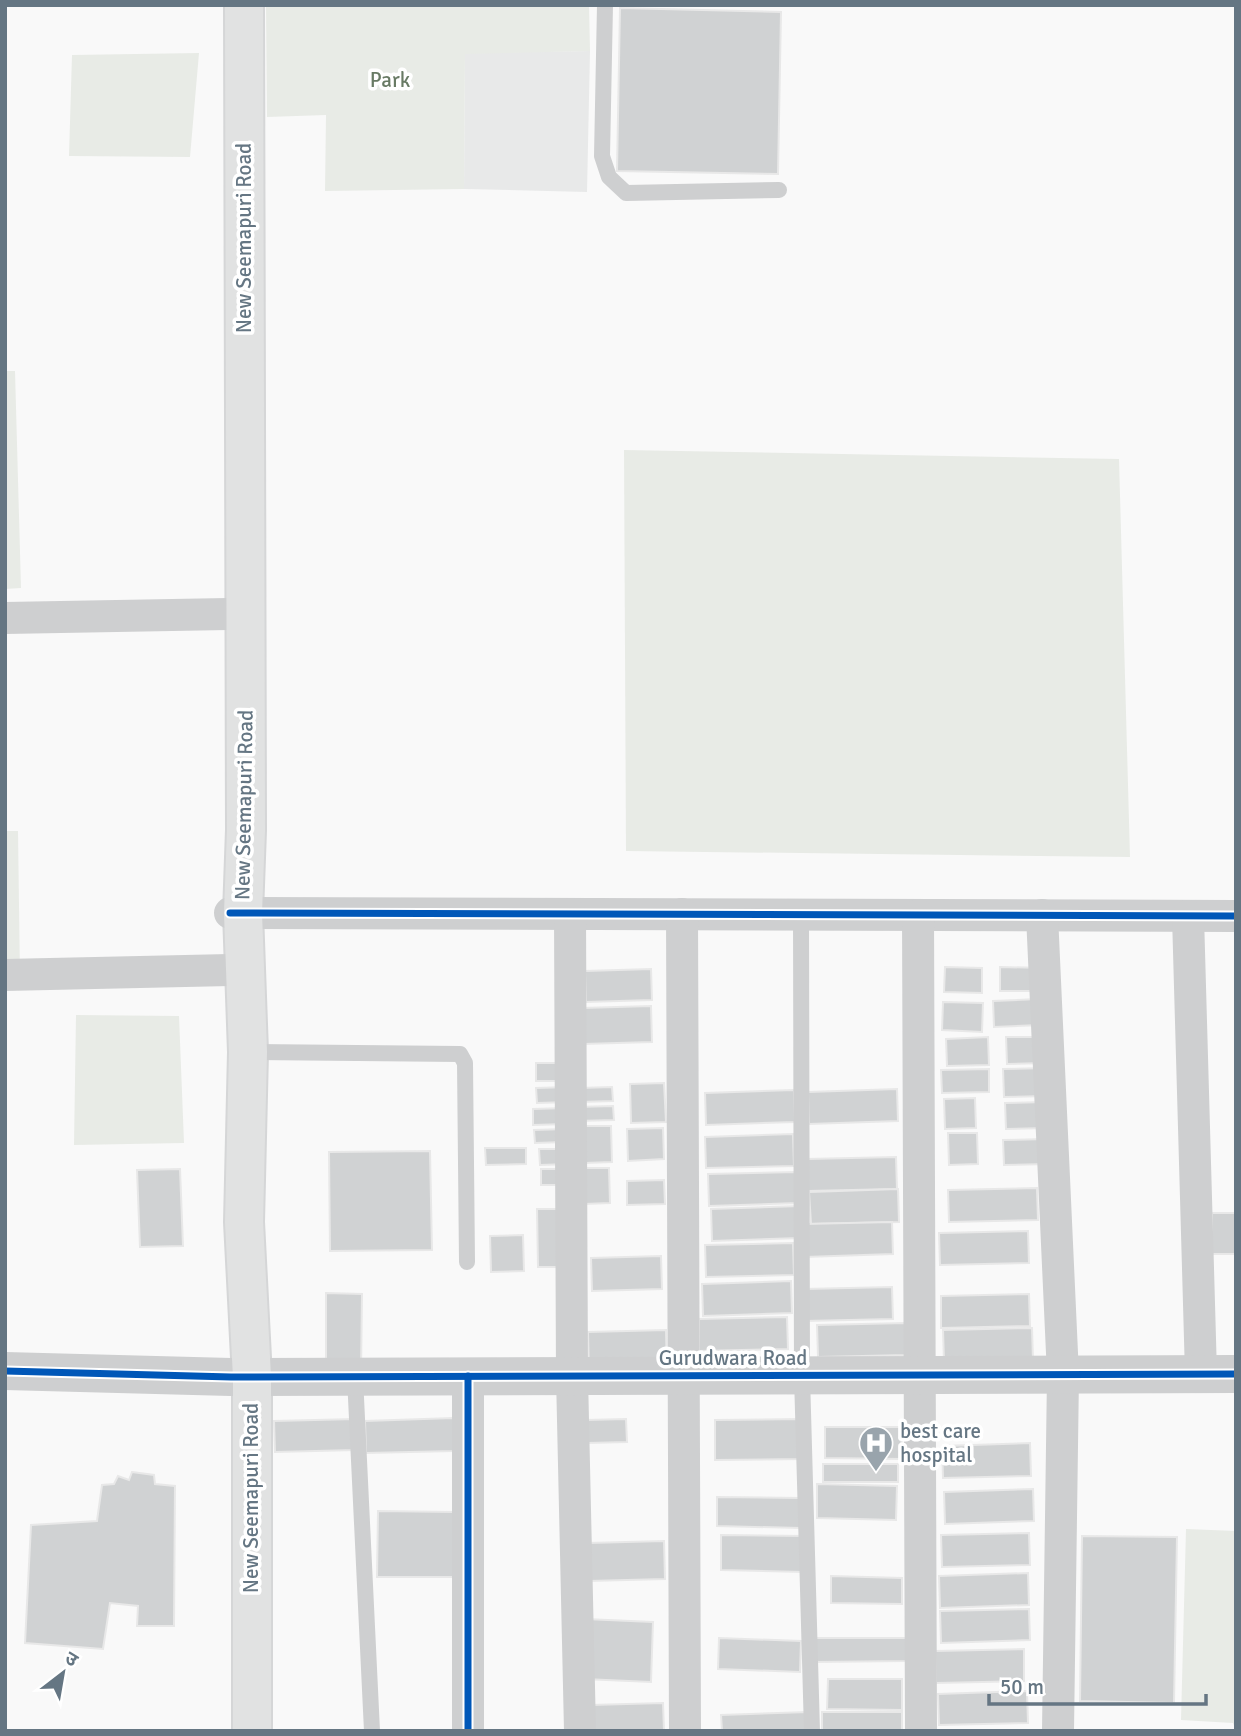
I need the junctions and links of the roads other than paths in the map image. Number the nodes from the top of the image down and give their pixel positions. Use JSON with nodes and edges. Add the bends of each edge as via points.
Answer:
{"nodes":[{"id":1,"x":224,"y":5,"type":"edge"},
{"id":2,"x":244,"y":5,"type":"edge"},
{"id":3,"x":605,"y":5,"type":"edge"},
{"id":4,"x":779,"y":190,"type":"dead end"},
{"id":5,"x":228,"y":614,"type":"junction"},
{"id":6,"x":5,"y":618,"type":"edge"},
{"id":7,"x":236,"y":913,"type":"junction"},
{"id":8,"x":570,"y":914,"type":"junction"},
{"id":9,"x":682,"y":914,"type":"junction"},
{"id":10,"x":801,"y":915,"type":"junction"},
{"id":11,"x":918,"y":915,"type":"junction"},
{"id":12,"x":1042,"y":915,"type":"junction"},
{"id":13,"x":1188,"y":916,"type":"junction"},
{"id":14,"x":1236,"y":916,"type":"edge"},
{"id":15,"x":230,"y":970,"type":"junction"},
{"id":16,"x":5,"y":975,"type":"edge"},
{"id":17,"x":239,"y":1052,"type":"junction"},
{"id":18,"x":467,"y":1262,"type":"dead end"},
{"id":19,"x":5,"y":1371,"type":"edge"},
{"id":20,"x":1218,"y":1374,"type":"edge"},
{"id":21,"x":922,"y":1375,"type":"junction"},
{"id":22,"x":1063,"y":1375,"type":"junction"},
{"id":23,"x":468,"y":1376,"type":"junction"},
{"id":24,"x":572,"y":1376,"type":"junction"},
{"id":25,"x":682,"y":1376,"type":"junction"},
{"id":26,"x":802,"y":1376,"type":"junction"},
{"id":27,"x":241,"y":1377,"type":"junction"},
{"id":28,"x":355,"y":1377,"type":"junction"},
{"id":29,"x":231,"y":1731,"type":"edge"},
{"id":30,"x":252,"y":1731,"type":"edge"},
{"id":31,"x":372,"y":1731,"type":"edge"},
{"id":32,"x":468,"y":1731,"type":"edge"},
{"id":33,"x":580,"y":1731,"type":"edge"},
{"id":34,"x":685,"y":1731,"type":"edge"},
{"id":35,"x":812,"y":1731,"type":"edge"},
{"id":36,"x":921,"y":1731,"type":"edge"},
{"id":37,"x":1059,"y":1731,"type":"edge"}],
"edges":[{"from":1,"to":5,"type":"main road","name":"New Seemapuri Road"},
{"from":2,"to":7,"type":"main road","name":"New Seemapuri Road","via":[[246,830]]},
{"from":3,"to":4,"type":"lane","via":[[602,156],[609,177],[626,193]]},
{"from":5,"to":6,"type":"street"},
{"from":5,"to":7,"type":"main road","name":"New Seemapuri Road"},
{"from":7,"to":8,"type":"street"},
{"from":7,"to":15,"type":"main road","name":"New Seemapuri Road"},
{"from":7,"to":17,"type":"main road","name":"New Seemapuri Road"},
{"from":8,"to":9,"type":"street"},
{"from":8,"to":24,"type":"street"},
{"from":9,"to":10,"type":"street"},
{"from":9,"to":25,"type":"street"},
{"from":10,"to":11,"type":"street"},
{"from":10,"to":26,"type":"lane"},
{"from":11,"to":12,"type":"street"},
{"from":11,"to":21,"type":"street"},
{"from":12,"to":13,"type":"street"},
{"from":12,"to":22,"type":"street"},
{"from":13,"to":14,"type":"street"},
{"from":13,"to":20,"type":"street"},
{"from":15,"to":16,"type":"street"},
{"from":15,"to":17,"type":"main road","name":"New Seemapuri Road"},
{"from":17,"to":18,"type":"lane","via":[[460,1054],[465,1063]]},
{"from":17,"to":27,"type":"main road","name":"New Seemapuri Road"},
{"from":19,"to":27,"type":"street","name":"Gurudwara Road"},
{"from":20,"to":22,"type":"street","name":"Gurudwara Road"},
{"from":21,"to":22,"type":"street","name":"Gurudwara Road"},
{"from":21,"to":26,"type":"street","name":"Gurudwara Road"},
{"from":21,"to":36,"type":"street"},
{"from":22,"to":37,"type":"street"},
{"from":23,"to":24,"type":"street","name":"Gurudwara Road"},
{"from":23,"to":28,"type":"street","name":"Gurudwara Road"},
{"from":23,"to":32,"type":"street"},
{"from":24,"to":25,"type":"street","name":"Gurudwara Road"},
{"from":24,"to":33,"type":"street"},
{"from":25,"to":26,"type":"street","name":"Gurudwara Road"},
{"from":25,"to":34,"type":"street"},
{"from":26,"to":35,"type":"lane"},
{"from":27,"to":28,"type":"street","name":"Gurudwara Road"},
{"from":27,"to":29,"type":"main road","name":"New Seemapuri Road"},
{"from":27,"to":30,"type":"main road","name":"New Seemapuri Road"},
{"from":28,"to":31,"type":"lane"}]}
